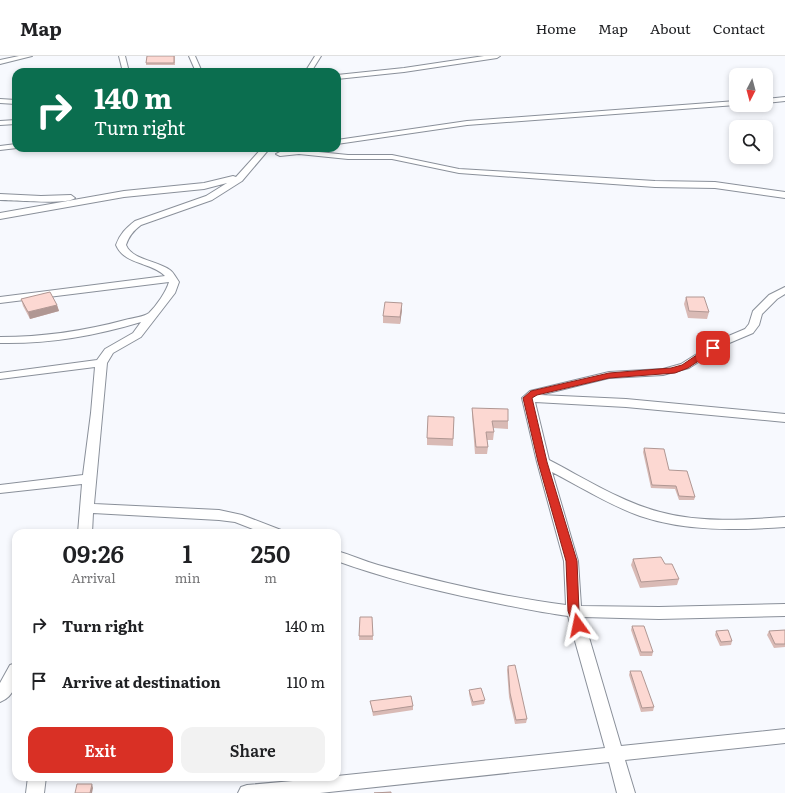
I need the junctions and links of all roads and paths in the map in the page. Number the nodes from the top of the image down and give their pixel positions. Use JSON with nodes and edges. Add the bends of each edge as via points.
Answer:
{"nodes":[{"id":1,"x":29,"y":56,"type":"edge"},
{"id":2,"x":122,"y":56,"type":"edge"},
{"id":3,"x":192,"y":56,"type":"edge"},
{"id":4,"x":497,"y":56,"type":"edge"},
{"id":5,"x":315,"y":57,"type":"edge"},
{"id":6,"x":4,"y":59,"type":"edge"},
{"id":7,"x":125,"y":68,"type":"edge"},
{"id":8,"x":197,"y":68,"type":"edge"},
{"id":9,"x":310,"y":68,"type":"edge"},
{"id":10,"x":341,"y":77,"type":"edge"},
{"id":11,"x":785,"y":99,"type":"edge"},
{"id":12,"x":773,"y":100,"type":"edge"},
{"id":13,"x":0,"y":101,"type":"edge"},
{"id":14,"x":12,"y":102,"type":"edge"},
{"id":15,"x":729,"y":104,"type":"edge"},
{"id":16,"x":12,"y":122,"type":"edge"},
{"id":17,"x":0,"y":123,"type":"edge"},
{"id":18,"x":341,"y":141,"type":"edge"},
{"id":19,"x":12,"y":146,"type":"edge"},
{"id":20,"x":0,"y":148,"type":"edge"},
{"id":21,"x":267,"y":153,"type":"edge"},
{"id":22,"x":240,"y":178,"type":"junction"},
{"id":23,"x":785,"y":195,"type":"edge"},
{"id":24,"x":0,"y":197,"type":"edge"},
{"id":25,"x":102,"y":198,"type":"junction"},
{"id":26,"x":0,"y":216,"type":"edge"},
{"id":27,"x":172,"y":278,"type":"junction"},
{"id":28,"x":785,"y":290,"type":"edge"},
{"id":29,"x":0,"y":300,"type":"edge"},
{"id":30,"x":151,"y":316,"type":"junction"},
{"id":31,"x":0,"y":340,"type":"edge"},
{"id":32,"x":101,"y":363,"type":"junction"},
{"id":33,"x":0,"y":376,"type":"edge"},
{"id":34,"x":528,"y":398,"type":"junction"},
{"id":35,"x":785,"y":418,"type":"edge"},
{"id":36,"x":543,"y":462,"type":"junction"},
{"id":37,"x":89,"y":479,"type":"junction"},
{"id":38,"x":0,"y":489,"type":"edge"},
{"id":39,"x":86,"y":508,"type":"junction"},
{"id":40,"x":785,"y":522,"type":"edge"},
{"id":41,"x":85,"y":529,"type":"edge"},
{"id":42,"x":266,"y":529,"type":"edge"},
{"id":43,"x":341,"y":557,"type":"edge"},
{"id":44,"x":785,"y":610,"type":"edge"},
{"id":45,"x":574,"y":611,"type":"junction"},
{"id":46,"x":12,"y":678,"type":"edge"},
{"id":47,"x":0,"y":695,"type":"edge"},
{"id":48,"x":785,"y":736,"type":"edge"},
{"id":49,"x":614,"y":754,"type":"junction"},
{"id":50,"x":36,"y":781,"type":"edge"},
{"id":51,"x":35,"y":793,"type":"edge"},
{"id":52,"x":247,"y":793,"type":"edge"},
{"id":53,"x":626,"y":793,"type":"edge"}],
"edges":[{"from":1,"to":6,"type":"street"},
{"from":2,"to":7,"type":"street"},
{"from":3,"to":8,"type":"street"},
{"from":4,"to":10,"type":"street"},
{"from":5,"to":9,"type":"street"},
{"from":11,"to":12,"type":"street"},
{"from":13,"to":14,"type":"street"},
{"from":15,"to":18,"type":"street","via":[[467,123]]},
{"from":16,"to":17,"type":"street"},
{"from":19,"to":20,"type":"street"},
{"from":21,"to":22,"type":"street"},
{"from":21,"to":23,"type":"street","via":[[306,152],[348,157],[392,157],[459,171],[655,184],[715,185]]},
{"from":22,"to":25,"type":"street","via":[[204,186]]},
{"from":22,"to":27,"type":"street","via":[[209,198],[138,223],[127,233],[121,245],[123,250],[133,257],[161,268]]},
{"from":24,"to":25,"type":"street"},
{"from":25,"to":26,"type":"street"},
{"from":27,"to":29,"type":"street"},
{"from":27,"to":30,"type":"street","via":[[174,282],[171,291]]},
{"from":28,"to":34,"type":"street","via":[[773,297],[757,313],[754,325],[749,331],[723,342],[685,366],[663,372],[609,375],[534,393]]},
{"from":30,"to":31,"type":"street","via":[[59,337]]},
{"from":30,"to":32,"type":"street","via":[[137,335],[109,351]]},
{"from":32,"to":33,"type":"street"},
{"from":32,"to":37,"type":"street"},
{"from":34,"to":35,"type":"street","via":[[626,403]]},
{"from":34,"to":36,"type":"street"},
{"from":36,"to":40,"type":"street","via":[[618,501],[673,520],[753,524]]},
{"from":36,"to":45,"type":"street","via":[[572,561]]},
{"from":37,"to":38,"type":"street"},
{"from":37,"to":39,"type":"street"},
{"from":39,"to":41,"type":"street"},
{"from":39,"to":42,"type":"street","via":[[219,514]]},
{"from":43,"to":45,"type":"street","via":[[373,569],[443,587],[540,607]]},
{"from":44,"to":45,"type":"street"},
{"from":45,"to":49,"type":"street"},
{"from":46,"to":47,"type":"street"},
{"from":48,"to":49,"type":"street"},
{"from":49,"to":52,"type":"street"},
{"from":49,"to":53,"type":"street"},
{"from":50,"to":51,"type":"street"}]}
